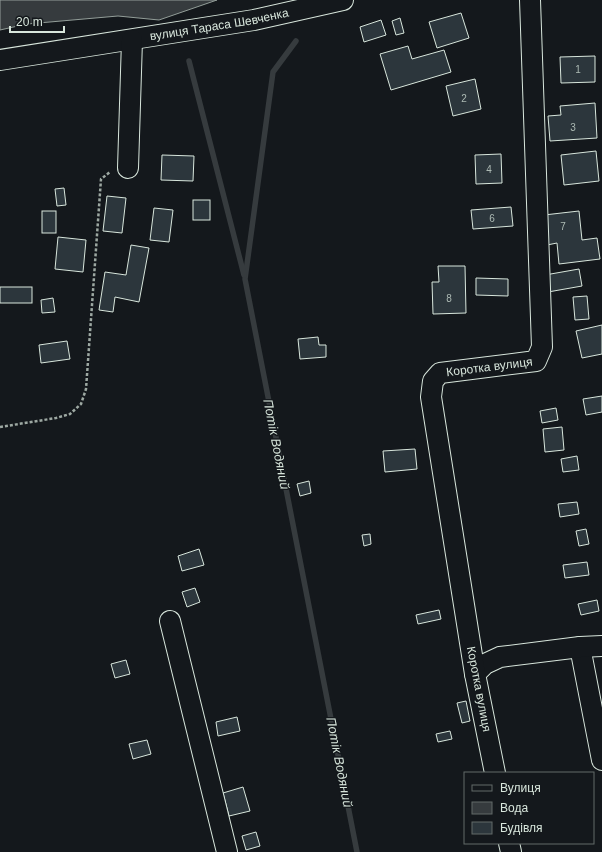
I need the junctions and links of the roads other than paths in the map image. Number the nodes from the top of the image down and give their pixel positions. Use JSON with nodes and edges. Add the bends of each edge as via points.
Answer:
{"nodes":[{"id":1,"x":344,"y":0,"type":"edge"},
{"id":2,"x":530,"y":0,"type":"edge"},
{"id":3,"x":132,"y":40,"type":"junction"},
{"id":4,"x":0,"y":60,"type":"edge"},
{"id":5,"x":128,"y":168,"type":"road end"},
{"id":6,"x":170,"y":621,"type":"dead end"},
{"id":7,"x":602,"y":646,"type":"edge"},
{"id":8,"x":580,"y":647,"type":"junction"},
{"id":9,"x":476,"y":674,"type":"junction"},
{"id":10,"x":602,"y":760,"type":"edge"},
{"id":11,"x":495,"y":772,"type":"edge"},
{"id":12,"x":227,"y":852,"type":"edge"}],
"edges":[{"from":1,"to":3,"type":"street","name":"вулиця Тараса Шевченка","via":[[254,20]]},
{"from":2,"to":9,"type":"street","name":"Коротка вулиця","via":[[542,348],[536,361],[440,373],[433,381],[430,397]]},
{"from":3,"to":4,"type":"street","name":"вулиця Тараса Шевченка"},
{"from":3,"to":5,"type":"street"},
{"from":6,"to":12,"type":"street"},
{"from":7,"to":8,"type":"street"},
{"from":8,"to":9,"type":"street","via":[[500,657],[485,664]]},
{"from":8,"to":10,"type":"street"},
{"from":9,"to":11,"type":"street","name":"Коротка вулиця"}]}
